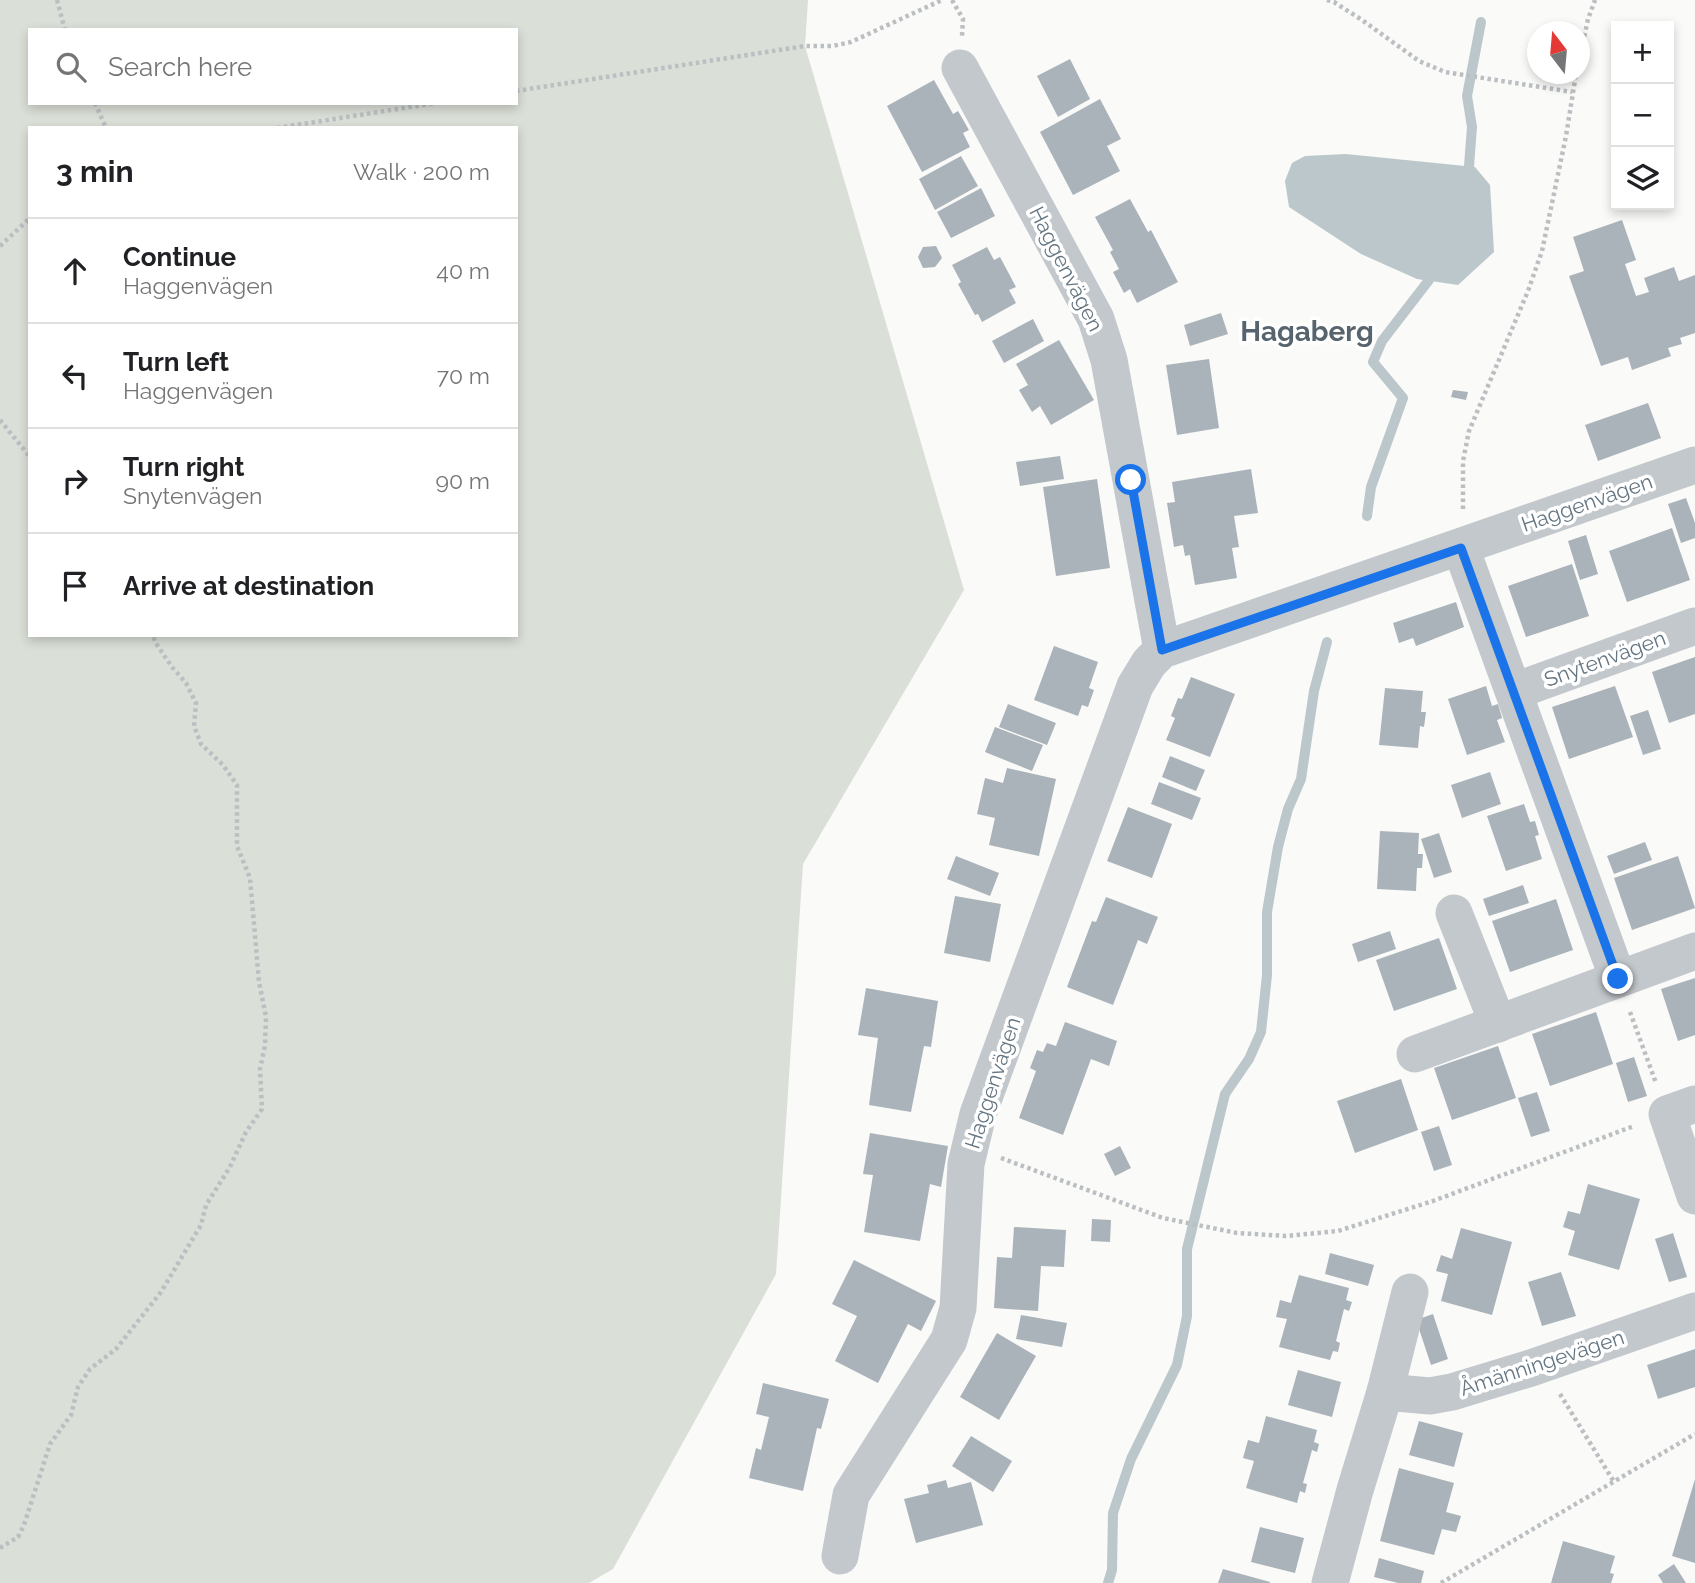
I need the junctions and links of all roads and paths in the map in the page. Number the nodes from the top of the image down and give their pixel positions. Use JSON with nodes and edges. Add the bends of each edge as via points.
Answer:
{"nodes":[{"id":1,"x":57,"y":0,"type":"edge"},
{"id":2,"x":942,"y":0,"type":"edge"},
{"id":3,"x":1327,"y":0,"type":"edge"},
{"id":4,"x":1595,"y":0,"type":"edge"},
{"id":5,"x":1588,"y":21,"type":"edge"},
{"id":6,"x":64,"y":28,"type":"edge"},
{"id":7,"x":960,"y":68,"type":"dead end"},
{"id":8,"x":1574,"y":84,"type":"edge"},
{"id":9,"x":518,"y":91,"type":"edge"},
{"id":10,"x":1572,"y":92,"type":"junction"},
{"id":11,"x":96,"y":105,"type":"edge"},
{"id":12,"x":423,"y":105,"type":"edge"},
{"id":13,"x":105,"y":126,"type":"edge"},
{"id":14,"x":290,"y":126,"type":"edge"},
{"id":15,"x":28,"y":220,"type":"edge"},
{"id":16,"x":0,"y":246,"type":"edge"},
{"id":17,"x":0,"y":420,"type":"edge"},
{"id":18,"x":28,"y":455,"type":"edge"},
{"id":19,"x":1695,"y":465,"type":"edge"},
{"id":20,"x":1461,"y":548,"type":"junction"},
{"id":21,"x":1695,"y":626,"type":"edge"},
{"id":22,"x":154,"y":637,"type":"edge"},
{"id":23,"x":1162,"y":650,"type":"junction"},
{"id":24,"x":1515,"y":691,"type":"junction"},
{"id":25,"x":1454,"y":913,"type":"dead end"},
{"id":26,"x":1695,"y":951,"type":"edge"},
{"id":27,"x":1618,"y":979,"type":"junction"},
{"id":28,"x":1498,"y":1024,"type":"junction"},
{"id":29,"x":1415,"y":1054,"type":"dead end"},
{"id":30,"x":1681,"y":1109,"type":"edge"},
{"id":31,"x":971,"y":1148,"type":"junction"},
{"id":32,"x":1695,"y":1196,"type":"edge"},
{"id":33,"x":1410,"y":1292,"type":"dead end"},
{"id":34,"x":1695,"y":1311,"type":"edge"},
{"id":35,"x":1541,"y":1365,"type":"junction"},
{"id":36,"x":1385,"y":1392,"type":"junction"},
{"id":37,"x":1695,"y":1434,"type":"edge"},
{"id":38,"x":1614,"y":1482,"type":"junction"},
{"id":39,"x":0,"y":1548,"type":"edge"},
{"id":40,"x":840,"y":1556,"type":"dead end"},
{"id":41,"x":1329,"y":1583,"type":"edge"},
{"id":42,"x":1441,"y":1583,"type":"edge"}],
"edges":[{"from":1,"to":6,"type":"path"},
{"from":2,"to":9,"type":"path","via":[[833,46],[805,46]]},
{"from":3,"to":10,"type":"path","via":[[1419,61],[1445,72]]},
{"from":4,"to":5,"type":"path"},
{"from":7,"to":23,"type":"street","name":"Haggenvägen","via":[[1096,319],[1109,360]]},
{"from":8,"to":10,"type":"path"},
{"from":10,"to":20,"type":"path","via":[[1542,251],[1469,432],[1463,461]]},
{"from":11,"to":13,"type":"path"},
{"from":12,"to":14,"type":"path"},
{"from":15,"to":16,"type":"path"},
{"from":17,"to":18,"type":"path"},
{"from":19,"to":20,"type":"street","name":"Haggenvägen"},
{"from":20,"to":23,"type":"street","name":"Haggenvägen"},
{"from":20,"to":24,"type":"street"},
{"from":21,"to":24,"type":"street","name":"Snytenvägen"},
{"from":22,"to":39,"type":"path","via":[[187,682],[196,703],[194,726],[201,744],[237,785],[237,846],[250,878],[266,1017],[260,1069],[262,1109],[161,1292],[116,1349],[90,1369],[78,1387],[71,1415],[50,1444],[24,1525],[18,1536]]},
{"from":23,"to":31,"type":"street","name":"Haggenvägen","via":[[1135,686],[978,1114]]},
{"from":24,"to":27,"type":"street"},
{"from":25,"to":28,"type":"street"},
{"from":26,"to":27,"type":"street"},
{"from":27,"to":28,"type":"street"},
{"from":27,"to":30,"type":"path"},
{"from":28,"to":29,"type":"street"},
{"from":30,"to":31,"type":"path","via":[[1433,1201],[1338,1231],[1286,1236],[1237,1233],[1163,1218]]},
{"from":30,"to":32,"type":"street"},
{"from":31,"to":40,"type":"street","name":"Haggenvägen","via":[[966,1164],[958,1308],[949,1340],[851,1495]]},
{"from":33,"to":36,"type":"street"},
{"from":34,"to":35,"type":"street","name":"Åmänningevägen"},
{"from":35,"to":36,"type":"street","name":"Åmänningevägen","via":[[1430,1396]]},
{"from":35,"to":38,"type":"path"},
{"from":36,"to":41,"type":"street"},
{"from":37,"to":38,"type":"path"},
{"from":38,"to":42,"type":"path"}]}
